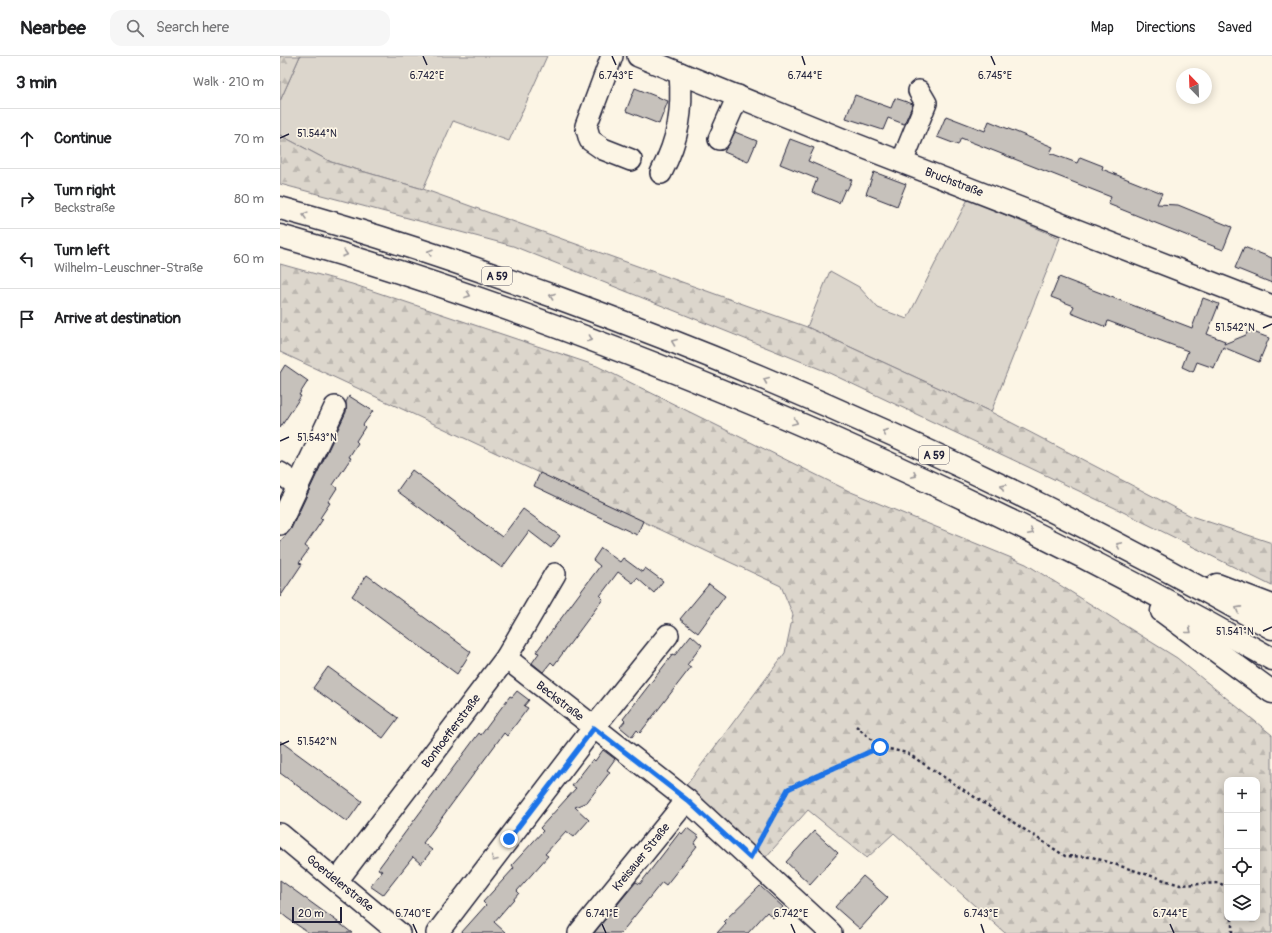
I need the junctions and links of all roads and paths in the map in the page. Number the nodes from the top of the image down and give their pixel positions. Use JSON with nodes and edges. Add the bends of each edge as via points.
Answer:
{"nodes":[{"id":1,"x":612,"y":56,"type":"edge"},
{"id":2,"x":638,"y":56,"type":"edge"},
{"id":3,"x":680,"y":73,"type":"junction"},
{"id":4,"x":919,"y":91,"type":"dead end"},
{"id":5,"x":738,"y":96,"type":"junction"},
{"id":6,"x":719,"y":139,"type":"dead end"},
{"id":7,"x":631,"y":160,"type":"dead end"},
{"id":8,"x":902,"y":162,"type":"junction"},
{"id":9,"x":661,"y":173,"type":"dead end"},
{"id":10,"x":280,"y":208,"type":"edge"},
{"id":11,"x":280,"y":236,"type":"edge"},
{"id":12,"x":1272,"y":306,"type":"edge"},
{"id":13,"x":335,"y":407,"type":"dead end"},
{"id":14,"x":280,"y":473,"type":"edge"},
{"id":15,"x":298,"y":486,"type":"junction"},
{"id":16,"x":280,"y":524,"type":"edge"},
{"id":17,"x":1154,"y":563,"type":"junction"},
{"id":18,"x":1114,"y":573,"type":"junction"},
{"id":19,"x":555,"y":574,"type":"dead end"},
{"id":20,"x":1272,"y":606,"type":"edge"},
{"id":21,"x":1272,"y":628,"type":"edge"},
{"id":22,"x":668,"y":635,"type":"dead end"},
{"id":23,"x":506,"y":658,"type":"junction"},
{"id":24,"x":1272,"y":659,"type":"edge"},
{"id":25,"x":1272,"y":692,"type":"edge"},
{"id":26,"x":856,"y":726,"type":"dead end"},
{"id":27,"x":594,"y":728,"type":"junction"},
{"id":28,"x":880,"y":747,"type":"junction"},
{"id":29,"x":687,"y":800,"type":"junction"},
{"id":30,"x":280,"y":834,"type":"edge"},
{"id":31,"x":750,"y":858,"type":"junction"},
{"id":32,"x":337,"y":881,"type":"junction"},
{"id":33,"x":1224,"y":886,"type":"edge"},
{"id":34,"x":1232,"y":921,"type":"edge"},
{"id":35,"x":378,"y":926,"type":"edge"},
{"id":36,"x":399,"y":933,"type":"edge"},
{"id":37,"x":437,"y":933,"type":"edge"},
{"id":38,"x":579,"y":933,"type":"edge"},
{"id":39,"x":831,"y":933,"type":"edge"},
{"id":40,"x":1232,"y":933,"type":"edge"}],
"edges":[{"from":1,"to":7,"type":"street","via":[[586,126],[590,140],[603,149]]},
{"from":2,"to":3,"type":"street","name":"Bruchstraße"},
{"from":3,"to":5,"type":"street","name":"Bruchstraße"},
{"from":3,"to":9,"type":"street","via":[[682,103],[678,132],[672,152]]},
{"from":4,"to":8,"type":"street","via":[[926,103]]},
{"from":5,"to":6,"type":"street"},
{"from":5,"to":8,"type":"street","name":"Bruchstraße"},
{"from":8,"to":12,"type":"street","name":"Bruchstraße"},
{"from":17,"to":10,"type":"highway","number":"A 59","one_way":true,"via":[[920,448],[710,356],[452,260],[360,230]]},
{"from":11,"to":18,"type":"highway","number":"A 59","one_way":true,"via":[[438,284],[695,380],[899,468]]},
{"from":13,"to":15,"type":"street"},
{"from":14,"to":15,"type":"street"},
{"from":15,"to":16,"type":"street"},
{"from":17,"to":20,"type":"highway"},
{"from":21,"to":17,"type":"highway","number":"A 59","one_way":true},
{"from":18,"to":24,"type":"highway","number":"A 59"},
{"from":18,"to":25,"type":"highway","one_way":true},
{"from":19,"to":23,"type":"street","name":"Bonhoefferstraße"},
{"from":22,"to":27,"type":"street"},
{"from":23,"to":27,"type":"street","name":"Beckstraße"},
{"from":23,"to":32,"type":"street","name":"Bonhoefferstraße"},
{"from":26,"to":28,"type":"path"},
{"from":27,"to":29,"type":"street","name":"Beckstraße"},
{"from":27,"to":37,"type":"street","one_way":true},
{"from":28,"to":31,"type":"path","via":[[788,789]]},
{"from":28,"to":33,"type":"path","via":[[907,753],[1065,856],[1092,856],[1180,885],[1219,883]]},
{"from":29,"to":31,"type":"street","name":"Beckstraße"},
{"from":29,"to":38,"type":"street","name":"Kreisauer Straße"},
{"from":30,"to":32,"type":"street","name":"Goerdelerstraße"},
{"from":31,"to":39,"type":"street","name":"Beckstraße"},
{"from":32,"to":35,"type":"street","name":"Goerdelerstraße"},
{"from":34,"to":40,"type":"path"},
{"from":35,"to":36,"type":"street","name":"Goerdelerstraße"}]}
